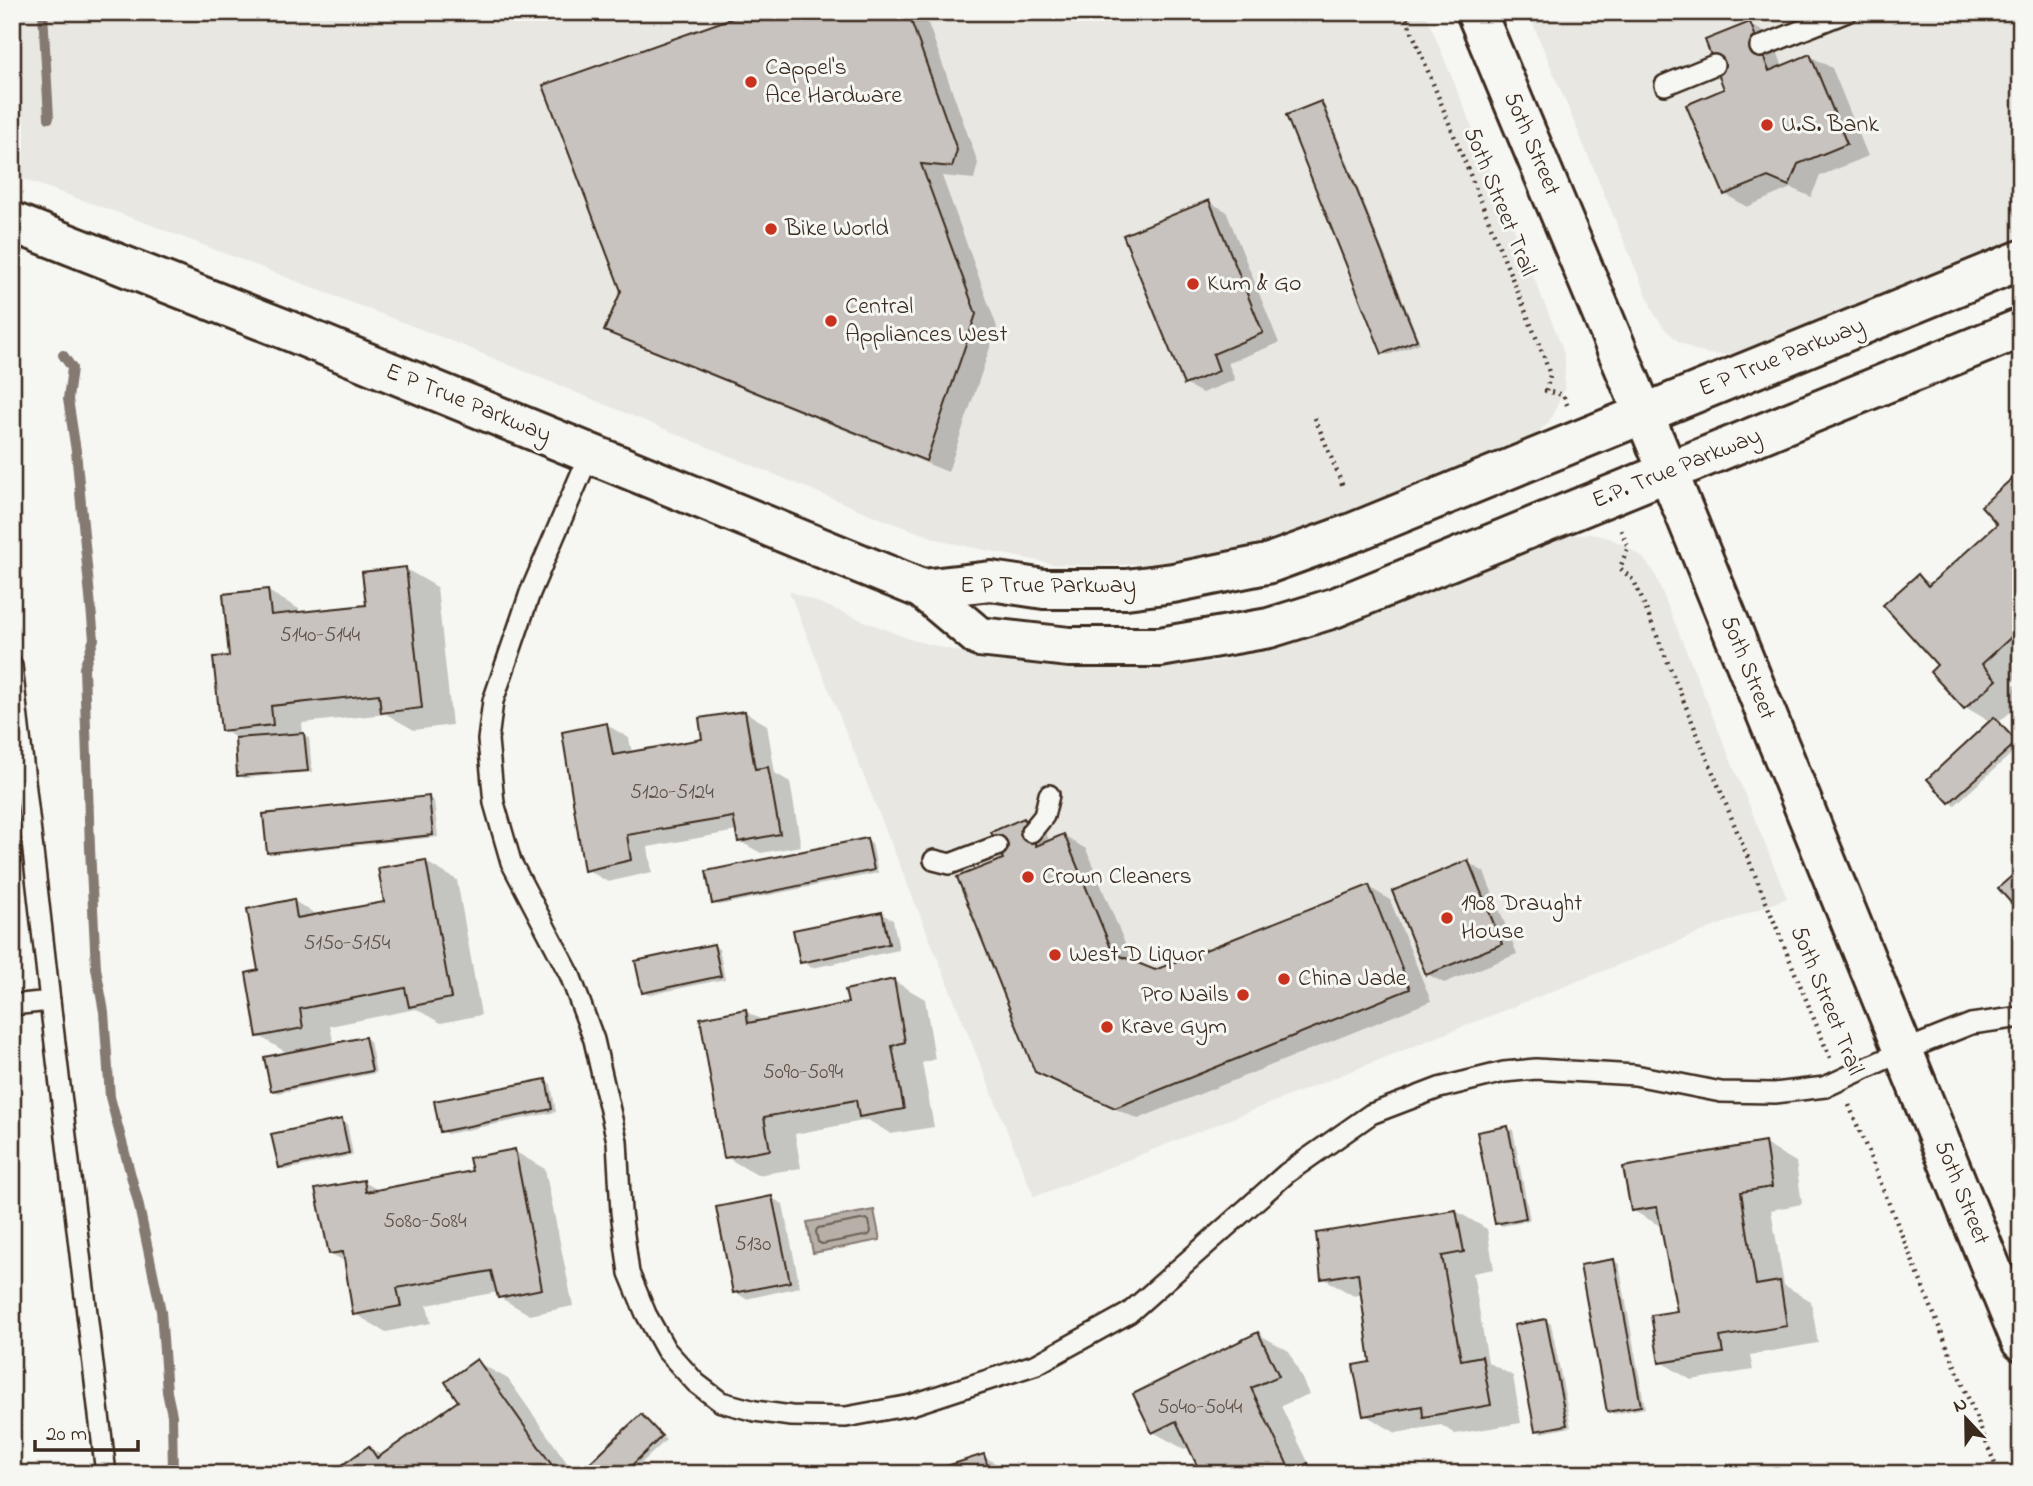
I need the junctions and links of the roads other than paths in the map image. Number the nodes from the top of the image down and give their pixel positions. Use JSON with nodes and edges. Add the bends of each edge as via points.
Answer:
{"nodes":[{"id":1,"x":1476,"y":12,"type":"edge"},
{"id":2,"x":1847,"y":12,"type":"edge"},
{"id":3,"x":1760,"y":47,"type":"dead end"},
{"id":4,"x":1714,"y":65,"type":"dead end"},
{"id":5,"x":1665,"y":85,"type":"dead end"},
{"id":6,"x":12,"y":222,"type":"edge"},
{"id":7,"x":2021,"y":260,"type":"edge"},
{"id":8,"x":2021,"y":328,"type":"edge"},
{"id":9,"x":1643,"y":414,"type":"junction"},
{"id":10,"x":590,"y":453,"type":"junction"},
{"id":11,"x":1668,"y":472,"type":"junction"},
{"id":12,"x":922,"y":589,"type":"junction"},
{"id":13,"x":1334,"y":608,"type":"joint"},
{"id":14,"x":12,"y":667,"type":"edge"},
{"id":15,"x":1049,"y":795,"type":"dead end"},
{"id":16,"x":1031,"y":832,"type":"dead end"},
{"id":17,"x":997,"y":846,"type":"dead end"},
{"id":18,"x":934,"y":860,"type":"dead end"},
{"id":19,"x":50,"y":1001,"type":"junction"},
{"id":20,"x":12,"y":1005,"type":"edge"},
{"id":21,"x":2021,"y":1017,"type":"edge"},
{"id":22,"x":1903,"y":1051,"type":"junction"},
{"id":23,"x":2017,"y":1333,"type":"edge"},
{"id":24,"x":106,"y":1474,"type":"edge"}],
"edges":[{"from":1,"to":9,"type":"main road","name":"50th Street"},
{"from":2,"to":3,"type":"lane"},
{"from":4,"to":5,"type":"lane"},
{"from":6,"to":10,"type":"main road","name":"E P True Parkway"},
{"from":7,"to":9,"type":"main road","name":"E P True Parkway"},
{"from":8,"to":11,"type":"main road","name":"E.P. True Parkway"},
{"from":9,"to":11,"type":"main road","name":"50th Street"},
{"from":9,"to":12,"type":"main road","name":"E P True Parkway","via":[[1267,564],[1126,589],[1044,589],[991,581]]},
{"from":10,"to":12,"type":"main road","name":"E P True Parkway"},
{"from":10,"to":22,"type":"lane","via":[[530,593],[493,701],[488,740],[494,803],[511,862],[570,975],[594,1040],[617,1141],[629,1273],[666,1350],[721,1402],[791,1416],[846,1417],[911,1405],[1037,1364],[1129,1313],[1287,1173],[1371,1114],[1439,1088],[1536,1069],[1635,1075],[1721,1092],[1775,1093],[1825,1087]]},
{"from":11,"to":13,"type":"main road","name":"E.P. True Parkway"},
{"from":11,"to":22,"type":"main road","name":"50th Street"},
{"from":12,"to":13,"type":"main road","name":"E P True Parkway","via":[[979,637],[1069,648],[1160,647],[1269,628]]},
{"from":14,"to":19,"type":"lane"},
{"from":15,"to":16,"type":"lane","via":[[1044,816]]},
{"from":17,"to":18,"type":"lane","via":[[950,864]]},
{"from":19,"to":20,"type":"lane"},
{"from":19,"to":24,"type":"lane"},
{"from":21,"to":22,"type":"lane","via":[[1979,1021]]},
{"from":22,"to":23,"type":"main road","name":"50th Street"}]}
